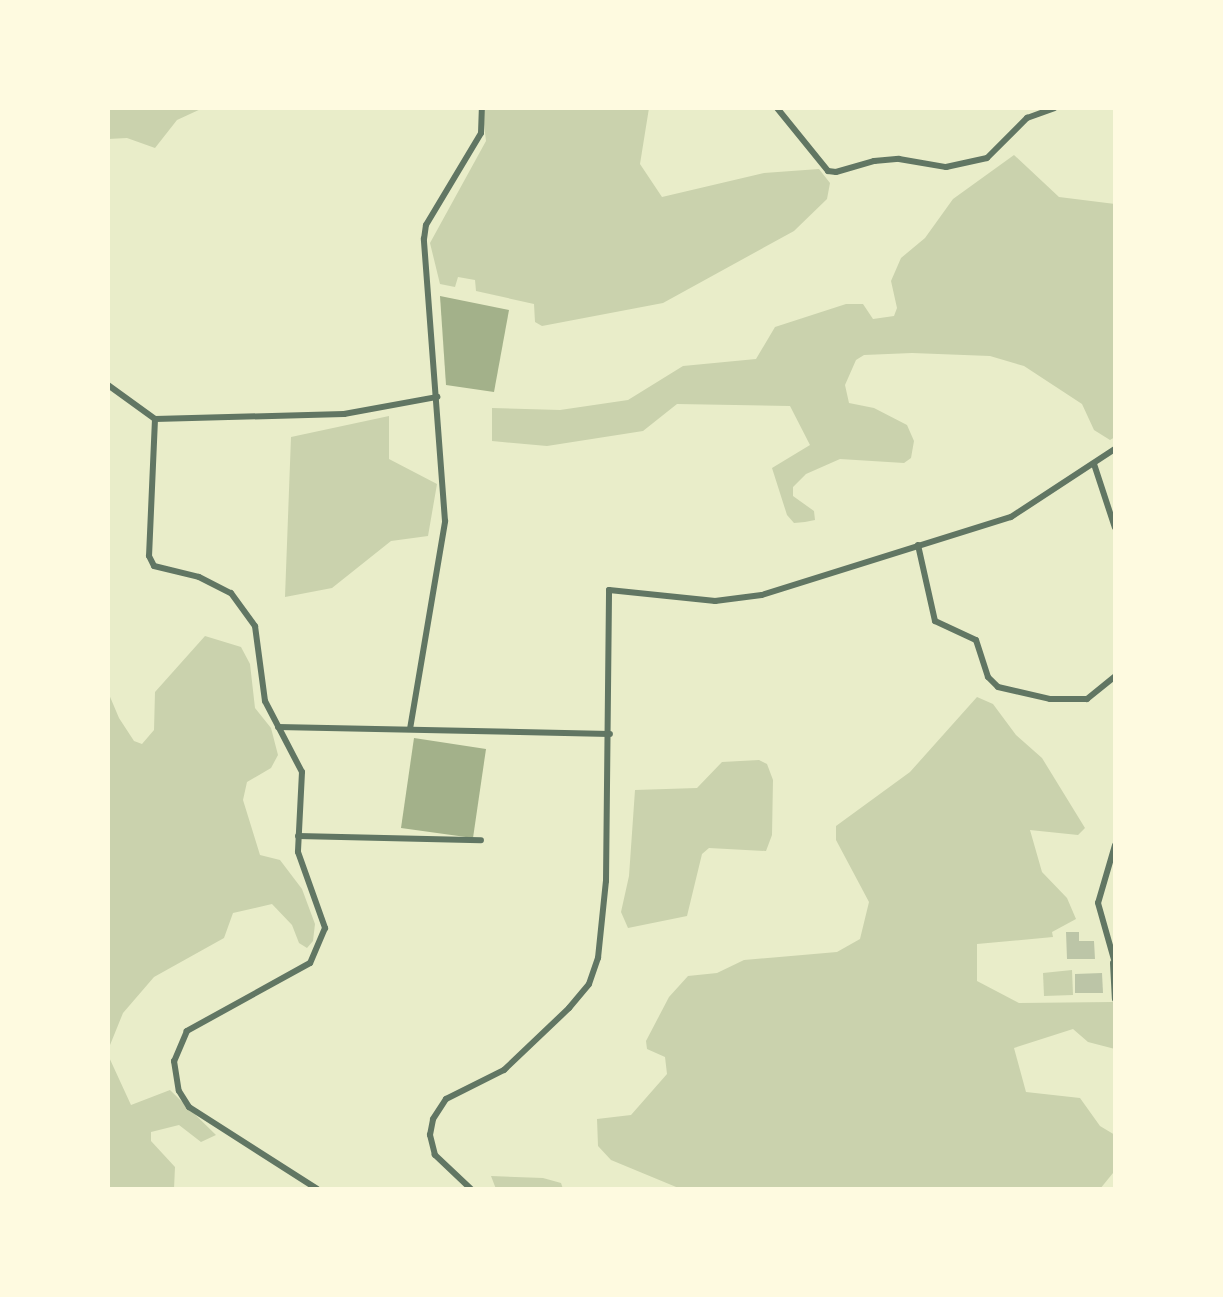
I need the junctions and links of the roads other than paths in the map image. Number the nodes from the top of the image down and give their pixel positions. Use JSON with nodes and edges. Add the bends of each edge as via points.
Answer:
{"nodes":[{"id":1,"x":482,"y":108,"type":"edge"},
{"id":2,"x":777,"y":108,"type":"edge"},
{"id":3,"x":1054,"y":108,"type":"edge"},
{"id":4,"x":108,"y":385,"type":"edge"},
{"id":5,"x":437,"y":397,"type":"junction"},
{"id":6,"x":155,"y":419,"type":"junction"},
{"id":7,"x":1115,"y":449,"type":"edge"},
{"id":8,"x":1094,"y":464,"type":"junction"},
{"id":9,"x":1115,"y":528,"type":"edge"},
{"id":10,"x":918,"y":545,"type":"junction"},
{"id":11,"x":1115,"y":676,"type":"edge"},
{"id":12,"x":278,"y":727,"type":"junction"},
{"id":13,"x":410,"y":729,"type":"junction"},
{"id":14,"x":610,"y":734,"type":"junction"},
{"id":15,"x":298,"y":836,"type":"junction"},
{"id":16,"x":481,"y":840,"type":"dead end"},
{"id":17,"x":1115,"y":845,"type":"edge"},
{"id":18,"x":1114,"y":963,"type":"edge"},
{"id":19,"x":1115,"y":999,"type":"edge"},
{"id":20,"x":317,"y":1189,"type":"edge"},
{"id":21,"x":471,"y":1189,"type":"edge"}],
"edges":[{"from":1,"to":5,"type":"street","via":[[481,133],[426,225]]},
{"from":2,"to":3,"type":"street","via":[[828,171],[836,172],[874,161],[899,159],[946,167],[987,158],[1027,118]]},
{"from":4,"to":6,"type":"street"},
{"from":5,"to":6,"type":"street","via":[[344,414]]},
{"from":5,"to":13,"type":"street","via":[[445,521]]},
{"from":6,"to":12,"type":"street","via":[[149,556],[154,566],[199,577],[231,593],[255,626],[265,701]]},
{"from":7,"to":8,"type":"street"},
{"from":8,"to":9,"type":"street"},
{"from":8,"to":10,"type":"street","via":[[1011,517]]},
{"from":10,"to":11,"type":"street","via":[[935,621],[976,640],[988,677],[998,687],[1050,699],[1087,699]]},
{"from":10,"to":14,"type":"street","via":[[762,595],[715,601],[609,590]]},
{"from":12,"to":13,"type":"street"},
{"from":12,"to":15,"type":"street","via":[[302,772]]},
{"from":13,"to":14,"type":"street"},
{"from":14,"to":21,"type":"street","via":[[606,881],[598,958],[589,984],[504,1070],[446,1099],[433,1119],[435,1155]]},
{"from":15,"to":16,"type":"street"},
{"from":15,"to":20,"type":"street","via":[[298,852],[325,928],[322,946],[310,963],[187,1031],[174,1061],[179,1091],[189,1107]]},
{"from":17,"to":18,"type":"street","via":[[1098,903],[1110,932]]},
{"from":18,"to":19,"type":"street"}]}
